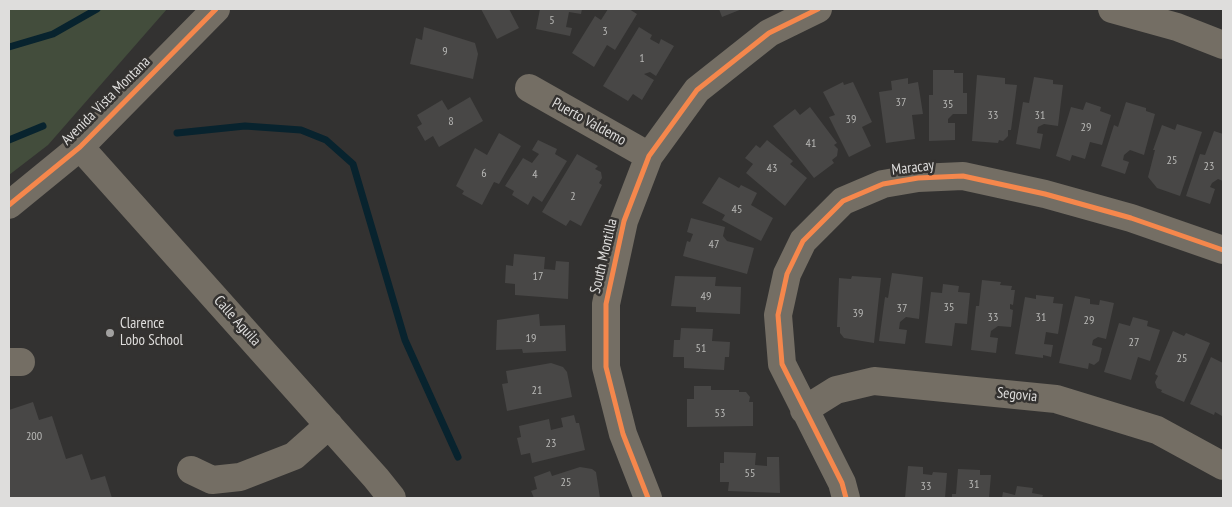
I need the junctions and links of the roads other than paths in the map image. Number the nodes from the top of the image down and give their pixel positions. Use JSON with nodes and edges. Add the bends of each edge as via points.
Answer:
{"nodes":[{"id":1,"x":216,"y":9,"type":"edge"},
{"id":2,"x":818,"y":9,"type":"edge"},
{"id":3,"x":1112,"y":9,"type":"edge"},
{"id":4,"x":1223,"y":45,"type":"edge"},
{"id":5,"x":529,"y":88,"type":"dead end"},
{"id":6,"x":80,"y":147,"type":"junction"},
{"id":7,"x":649,"y":156,"type":"junction"},
{"id":8,"x":9,"y":205,"type":"edge"},
{"id":9,"x":1223,"y":250,"type":"edge"},
{"id":10,"x":804,"y":410,"type":"junction"},
{"id":11,"x":329,"y":425,"type":"junction"},
{"id":12,"x":1223,"y":466,"type":"edge"},
{"id":13,"x":191,"y":470,"type":"dead end"},
{"id":14,"x":392,"y":498,"type":"edge"},
{"id":15,"x":648,"y":498,"type":"edge"},
{"id":16,"x":846,"y":498,"type":"edge"}],
"edges":[{"from":1,"to":6,"type":"street","name":"Avenida Vista Montana"},
{"from":2,"to":7,"type":"street","name":"South Montilla","via":[[769,33],[697,90]]},
{"from":3,"to":4,"type":"street","via":[[1177,27]]},
{"from":5,"to":7,"type":"street","name":"Puerto Valdemo"},
{"from":6,"to":8,"type":"street","name":"Avenida Vista Montana"},
{"from":6,"to":11,"type":"street","name":"Calle Aguila"},
{"from":7,"to":15,"type":"street","name":"South Montilla","via":[[624,221],[606,304],[606,367],[623,434]]},
{"from":9,"to":10,"type":"street","name":"Maracay","via":[[1131,218],[963,176],[883,184],[843,201],[803,241],[787,274],[778,315],[782,364]]},
{"from":10,"to":12,"type":"street","name":"Segovia","via":[[836,390],[874,381],[1056,399],[1157,430]]},
{"from":10,"to":16,"type":"street","name":"Maracay","via":[[842,483]]},
{"from":11,"to":13,"type":"street","via":[[294,456],[240,477],[212,480]]},
{"from":11,"to":14,"type":"street","name":"Calle Aguila"}]}
